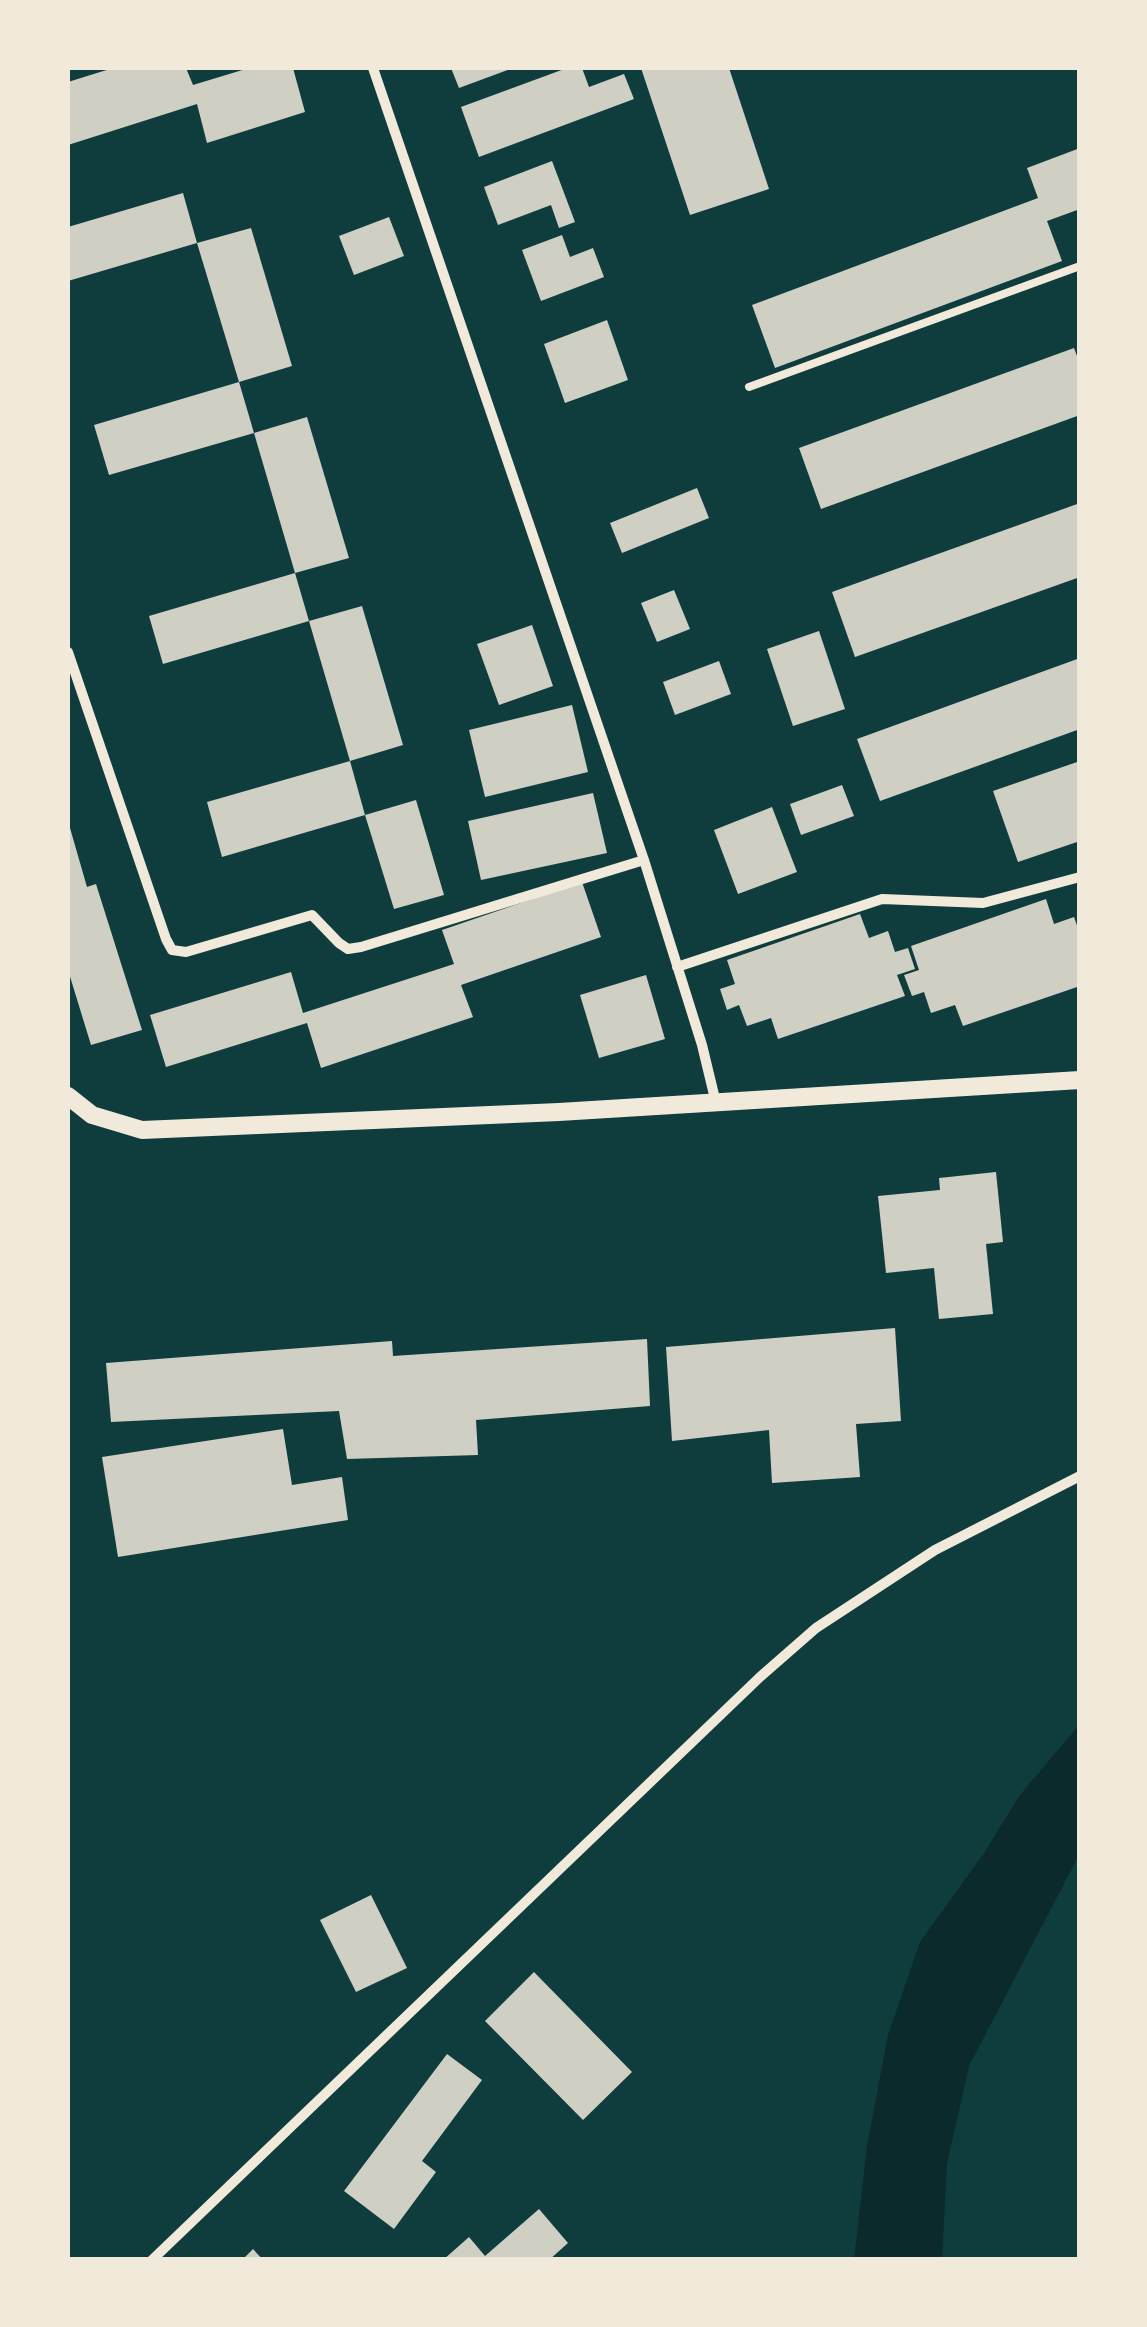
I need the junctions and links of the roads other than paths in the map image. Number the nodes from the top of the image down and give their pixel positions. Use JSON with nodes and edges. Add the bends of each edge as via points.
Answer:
{"nodes":[{"id":1,"x":373,"y":68,"type":"edge"},
{"id":2,"x":1080,"y":266,"type":"edge"},
{"id":3,"x":750,"y":387,"type":"dead end"},
{"id":4,"x":68,"y":652,"type":"edge"},
{"id":5,"x":644,"y":860,"type":"junction"},
{"id":6,"x":1080,"y":877,"type":"edge"},
{"id":7,"x":677,"y":968,"type":"junction"},
{"id":8,"x":1080,"y":1080,"type":"edge"},
{"id":9,"x":68,"y":1096,"type":"edge"},
{"id":10,"x":716,"y":1102,"type":"junction"},
{"id":11,"x":1080,"y":1476,"type":"edge"},
{"id":12,"x":152,"y":2260,"type":"edge"}],
"edges":[{"from":1,"to":5,"type":"street"},
{"from":2,"to":3,"type":"lane"},
{"from":4,"to":5,"type":"street","via":[[172,950],[186,952],[312,915],[348,949]]},
{"from":5,"to":7,"type":"street"},
{"from":6,"to":7,"type":"street","via":[[982,903],[882,899]]},
{"from":7,"to":10,"type":"street"},
{"from":8,"to":10,"type":"street"},
{"from":9,"to":10,"type":"street","via":[[92,1115],[142,1130]]},
{"from":11,"to":12,"type":"street","via":[[935,1550],[816,1628]]}]}
